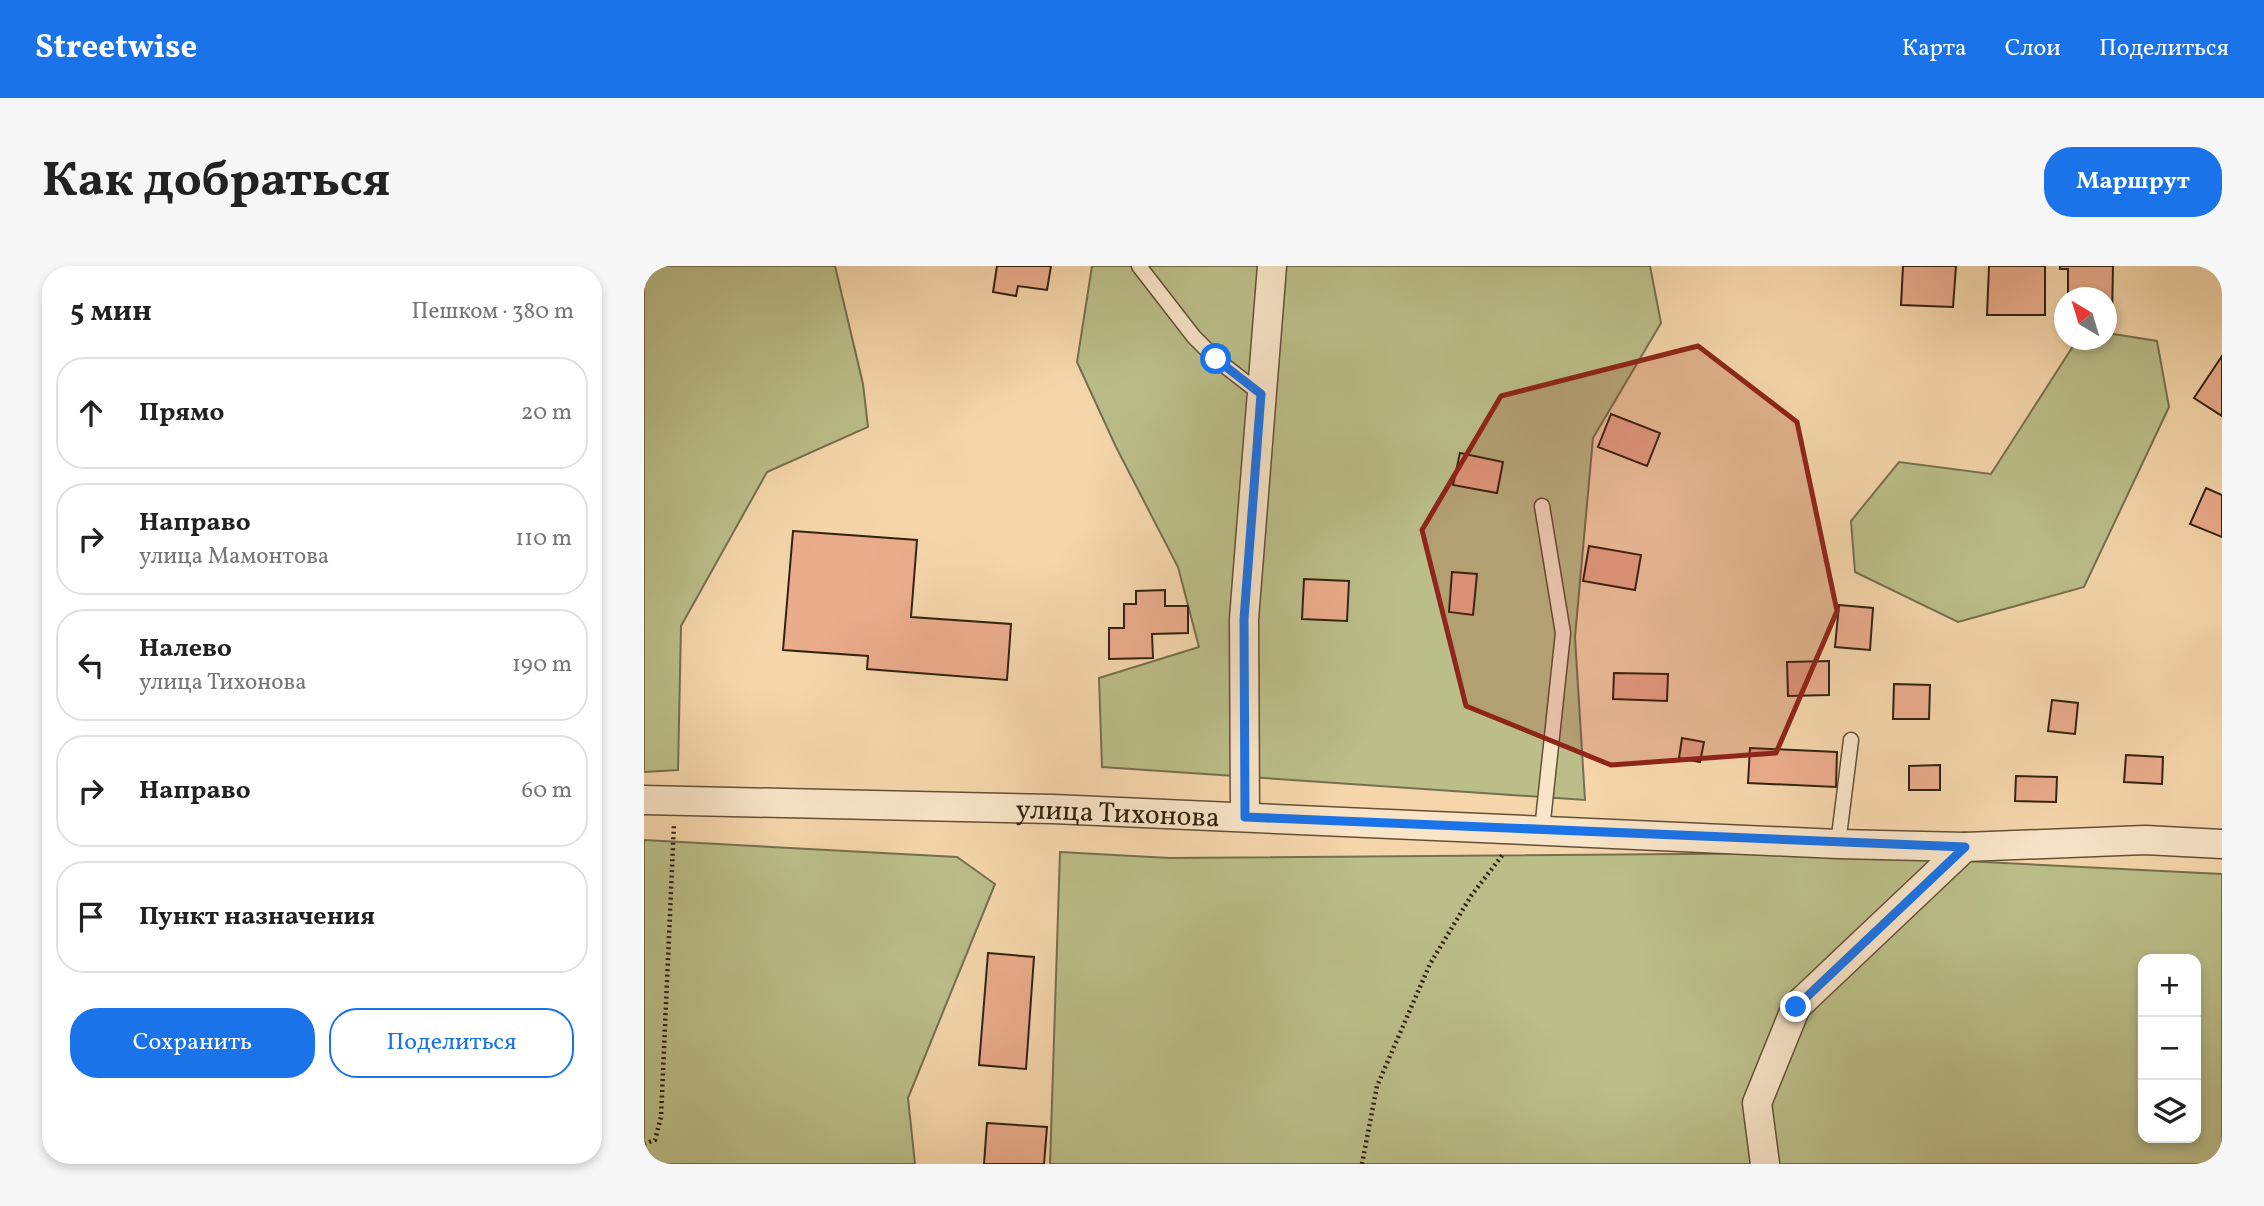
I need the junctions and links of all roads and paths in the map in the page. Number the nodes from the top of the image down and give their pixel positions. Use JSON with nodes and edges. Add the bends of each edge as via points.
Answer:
{"nodes":[{"id":1,"x":1139,"y":266,"type":"edge"},
{"id":2,"x":1272,"y":266,"type":"edge"},
{"id":3,"x":1261,"y":394,"type":"junction"},
{"id":4,"x":1542,"y":506,"type":"dead end"},
{"id":5,"x":1851,"y":740,"type":"dead end"},
{"id":6,"x":644,"y":800,"type":"edge"},
{"id":7,"x":676,"y":802,"type":"junction"},
{"id":8,"x":1245,"y":817,"type":"junction"},
{"id":9,"x":1534,"y":830,"type":"junction"},
{"id":10,"x":1838,"y":844,"type":"junction"},
{"id":11,"x":2222,"y":844,"type":"edge"},
{"id":12,"x":1965,"y":847,"type":"junction"},
{"id":13,"x":644,"y":1144,"type":"edge"},
{"id":14,"x":1362,"y":1164,"type":"edge"},
{"id":15,"x":1765,"y":1164,"type":"edge"}],
"edges":[{"from":1,"to":3,"type":"lane","via":[[1194,337]]},
{"from":2,"to":3,"type":"street"},
{"from":3,"to":8,"type":"street","via":[[1244,619]]},
{"from":4,"to":9,"type":"lane","via":[[1563,633]]},
{"from":5,"to":10,"type":"lane"},
{"from":6,"to":7,"type":"street","name":"улица Тихонова"},
{"from":7,"to":8,"type":"street","name":"улица Тихонова"},
{"from":7,"to":13,"type":"path","via":[[661,1117],[654,1140]]},
{"from":8,"to":9,"type":"street","name":"улица Тихонова"},
{"from":9,"to":10,"type":"street","name":"улица Тихонова"},
{"from":9,"to":14,"type":"path","via":[[1499,858],[1430,964],[1377,1086]]},
{"from":10,"to":12,"type":"street","name":"улица Тихонова"},
{"from":11,"to":12,"type":"street","name":"улица Тихонова","via":[[2145,840]]},
{"from":12,"to":15,"type":"street","via":[[1796,1007],[1757,1103]]}]}
